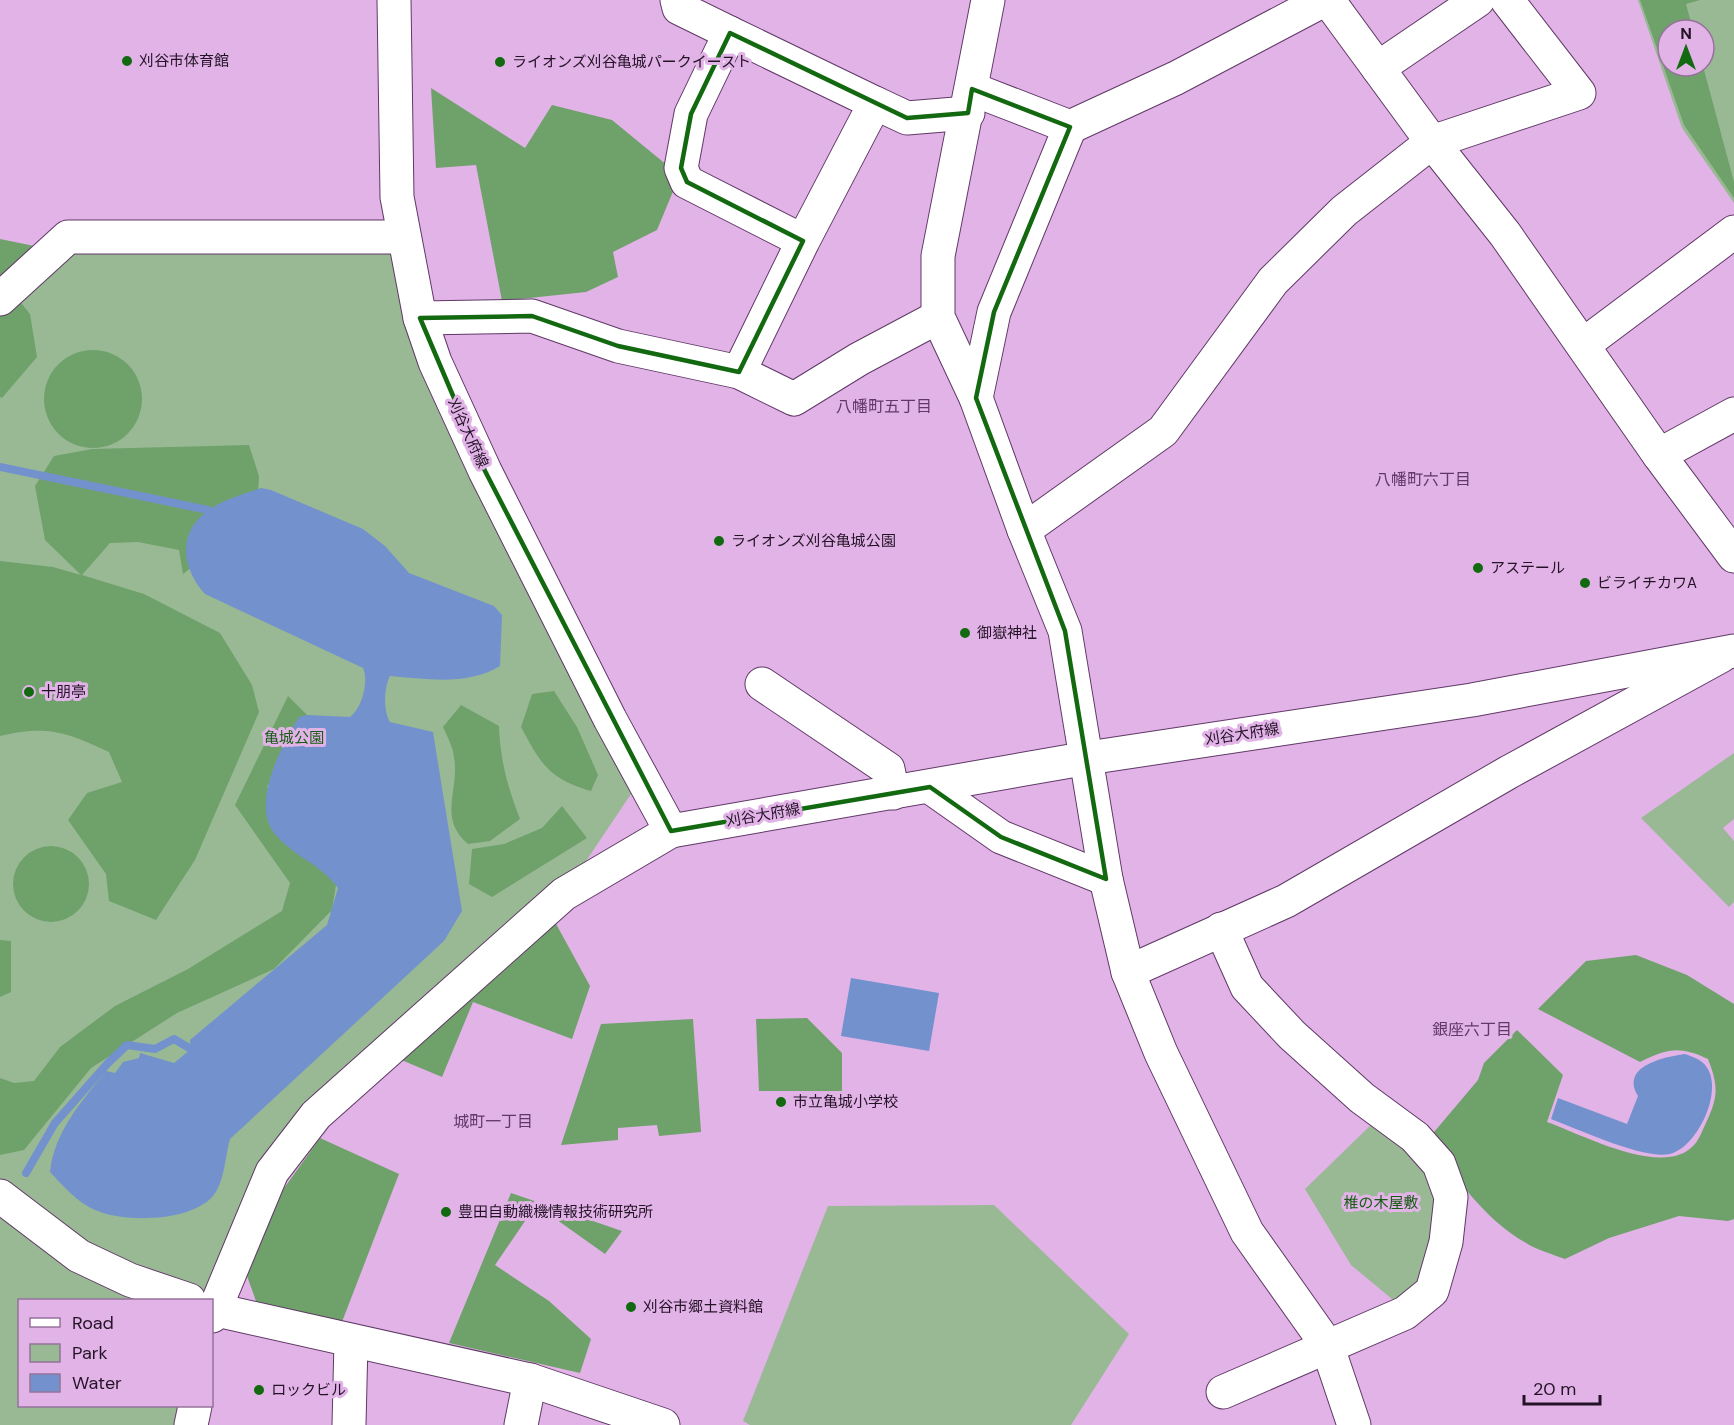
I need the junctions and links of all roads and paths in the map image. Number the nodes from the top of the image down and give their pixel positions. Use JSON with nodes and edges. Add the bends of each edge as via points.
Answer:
{"nodes":[{"id":1,"x":394,"y":0,"type":"edge"},
{"id":2,"x":677,"y":0,"type":"edge"},
{"id":3,"x":988,"y":0,"type":"edge"},
{"id":4,"x":1326,"y":0,"type":"edge"},
{"id":5,"x":1478,"y":0,"type":"edge"},
{"id":6,"x":1507,"y":0,"type":"edge"},
{"id":7,"x":730,"y":33,"type":"junction"},
{"id":8,"x":1378,"y":68,"type":"junction"},
{"id":9,"x":970,"y":101,"type":"junction"},
{"id":10,"x":875,"y":103,"type":"junction"},
{"id":11,"x":1070,"y":127,"type":"junction"},
{"id":12,"x":1432,"y":142,"type":"junction"},
{"id":13,"x":1734,"y":232,"type":"edge"},
{"id":14,"x":402,"y":237,"type":"junction"},
{"id":15,"x":803,"y":241,"type":"junction"},
{"id":16,"x":0,"y":299,"type":"edge"},
{"id":17,"x":938,"y":316,"type":"junction"},
{"id":18,"x":420,"y":318,"type":"junction"},
{"id":19,"x":1583,"y":345,"type":"junction"},
{"id":20,"x":739,"y":372,"type":"junction"},
{"id":21,"x":976,"y":398,"type":"junction"},
{"id":22,"x":1734,"y":414,"type":"edge"},
{"id":23,"x":1659,"y":455,"type":"junction"},
{"id":24,"x":1024,"y":530,"type":"junction"},
{"id":25,"x":1734,"y":556,"type":"edge"},
{"id":26,"x":1731,"y":652,"type":"edge"},
{"id":27,"x":762,"y":684,"type":"dead end"},
{"id":28,"x":1088,"y":758,"type":"junction"},
{"id":29,"x":930,"y":787,"type":"junction"},
{"id":30,"x":893,"y":793,"type":"junction"},
{"id":31,"x":671,"y":831,"type":"junction"},
{"id":32,"x":1106,"y":879,"type":"junction"},
{"id":33,"x":1221,"y":929,"type":"junction"},
{"id":34,"x":1128,"y":972,"type":"junction"},
{"id":35,"x":0,"y":1196,"type":"edge"},
{"id":36,"x":182,"y":1299,"type":"edge"},
{"id":37,"x":210,"y":1299,"type":"edge"},
{"id":38,"x":213,"y":1310,"type":"edge"},
{"id":39,"x":351,"y":1341,"type":"junction"},
{"id":40,"x":1327,"y":1345,"type":"junction"},
{"id":41,"x":530,"y":1380,"type":"junction"},
{"id":42,"x":1223,"y":1392,"type":"dead end"},
{"id":43,"x":195,"y":1407,"type":"edge"},
{"id":44,"x":655,"y":1423,"type":"edge"},
{"id":45,"x":191,"y":1425,"type":"edge"},
{"id":46,"x":349,"y":1425,"type":"edge"},
{"id":47,"x":521,"y":1425,"type":"edge"},
{"id":48,"x":1354,"y":1425,"type":"edge"}],
"edges":[{"from":1,"to":14,"type":"street","name":"刈谷大府線","via":[[397,197]]},
{"from":2,"to":7,"type":"street","via":[[679,9]]},
{"from":3,"to":9,"type":"street"},
{"from":4,"to":8,"type":"street"},
{"from":4,"to":11,"type":"street","via":[[1176,78]]},
{"from":5,"to":8,"type":"street"},
{"from":6,"to":12,"type":"street","via":[[1580,93]]},
{"from":7,"to":10,"type":"street"},
{"from":7,"to":15,"type":"street","via":[[691,114],[681,168],[687,182]]},
{"from":8,"to":12,"type":"street"},
{"from":9,"to":10,"type":"street","via":[[907,118]]},
{"from":9,"to":11,"type":"street"},
{"from":9,"to":17,"type":"street","via":[[938,256]]},
{"from":10,"to":15,"type":"street"},
{"from":11,"to":21,"type":"street","via":[[994,312]]},
{"from":12,"to":19,"type":"street","via":[[1505,234]]},
{"from":12,"to":24,"type":"street","via":[[1344,211],[1273,281],[1163,431]]},
{"from":13,"to":19,"type":"street"},
{"from":14,"to":16,"type":"street","via":[[68,237]]},
{"from":14,"to":18,"type":"street","name":"刈谷大府線"},
{"from":15,"to":20,"type":"street"},
{"from":17,"to":20,"type":"street","via":[[794,399]]},
{"from":17,"to":21,"type":"street"},
{"from":18,"to":20,"type":"street","via":[[532,316],[618,346]]},
{"from":18,"to":31,"type":"street","name":"刈谷大府線","via":[[435,362],[485,471]]},
{"from":19,"to":23,"type":"street"},
{"from":21,"to":24,"type":"street"},
{"from":22,"to":23,"type":"street"},
{"from":23,"to":25,"type":"street"},
{"from":24,"to":28,"type":"street","via":[[1065,631]]},
{"from":26,"to":28,"type":"street","name":"刈谷大府線","via":[[1472,700]]},
{"from":26,"to":33,"type":"street","via":[[1509,772],[1286,901]]},
{"from":27,"to":30,"type":"street","via":[[888,770]]},
{"from":28,"to":29,"type":"street","name":"刈谷大府線"},
{"from":28,"to":32,"type":"street"},
{"from":29,"to":30,"type":"street","name":"刈谷大府線"},
{"from":29,"to":32,"type":"street","via":[[1001,837]]},
{"from":30,"to":31,"type":"street","name":"刈谷大府線"},
{"from":31,"to":37,"type":"street","via":[[564,894],[316,1115],[272,1172]]},
{"from":32,"to":34,"type":"street"},
{"from":33,"to":34,"type":"street"},
{"from":33,"to":40,"type":"street","via":[[1247,987],[1292,1035],[1362,1098],[1415,1137],[1438,1164],[1451,1197],[1446,1242],[1432,1291],[1405,1313]]},
{"from":34,"to":40,"type":"street","via":[[1161,1053],[1247,1232]]},
{"from":35,"to":36,"type":"street","via":[[79,1256]]},
{"from":38,"to":39,"type":"street"},
{"from":39,"to":41,"type":"street"},
{"from":39,"to":46,"type":"street"},
{"from":40,"to":42,"type":"street"},
{"from":40,"to":48,"type":"street"},
{"from":41,"to":44,"type":"street"},
{"from":41,"to":47,"type":"street"},
{"from":43,"to":45,"type":"street"}]}
